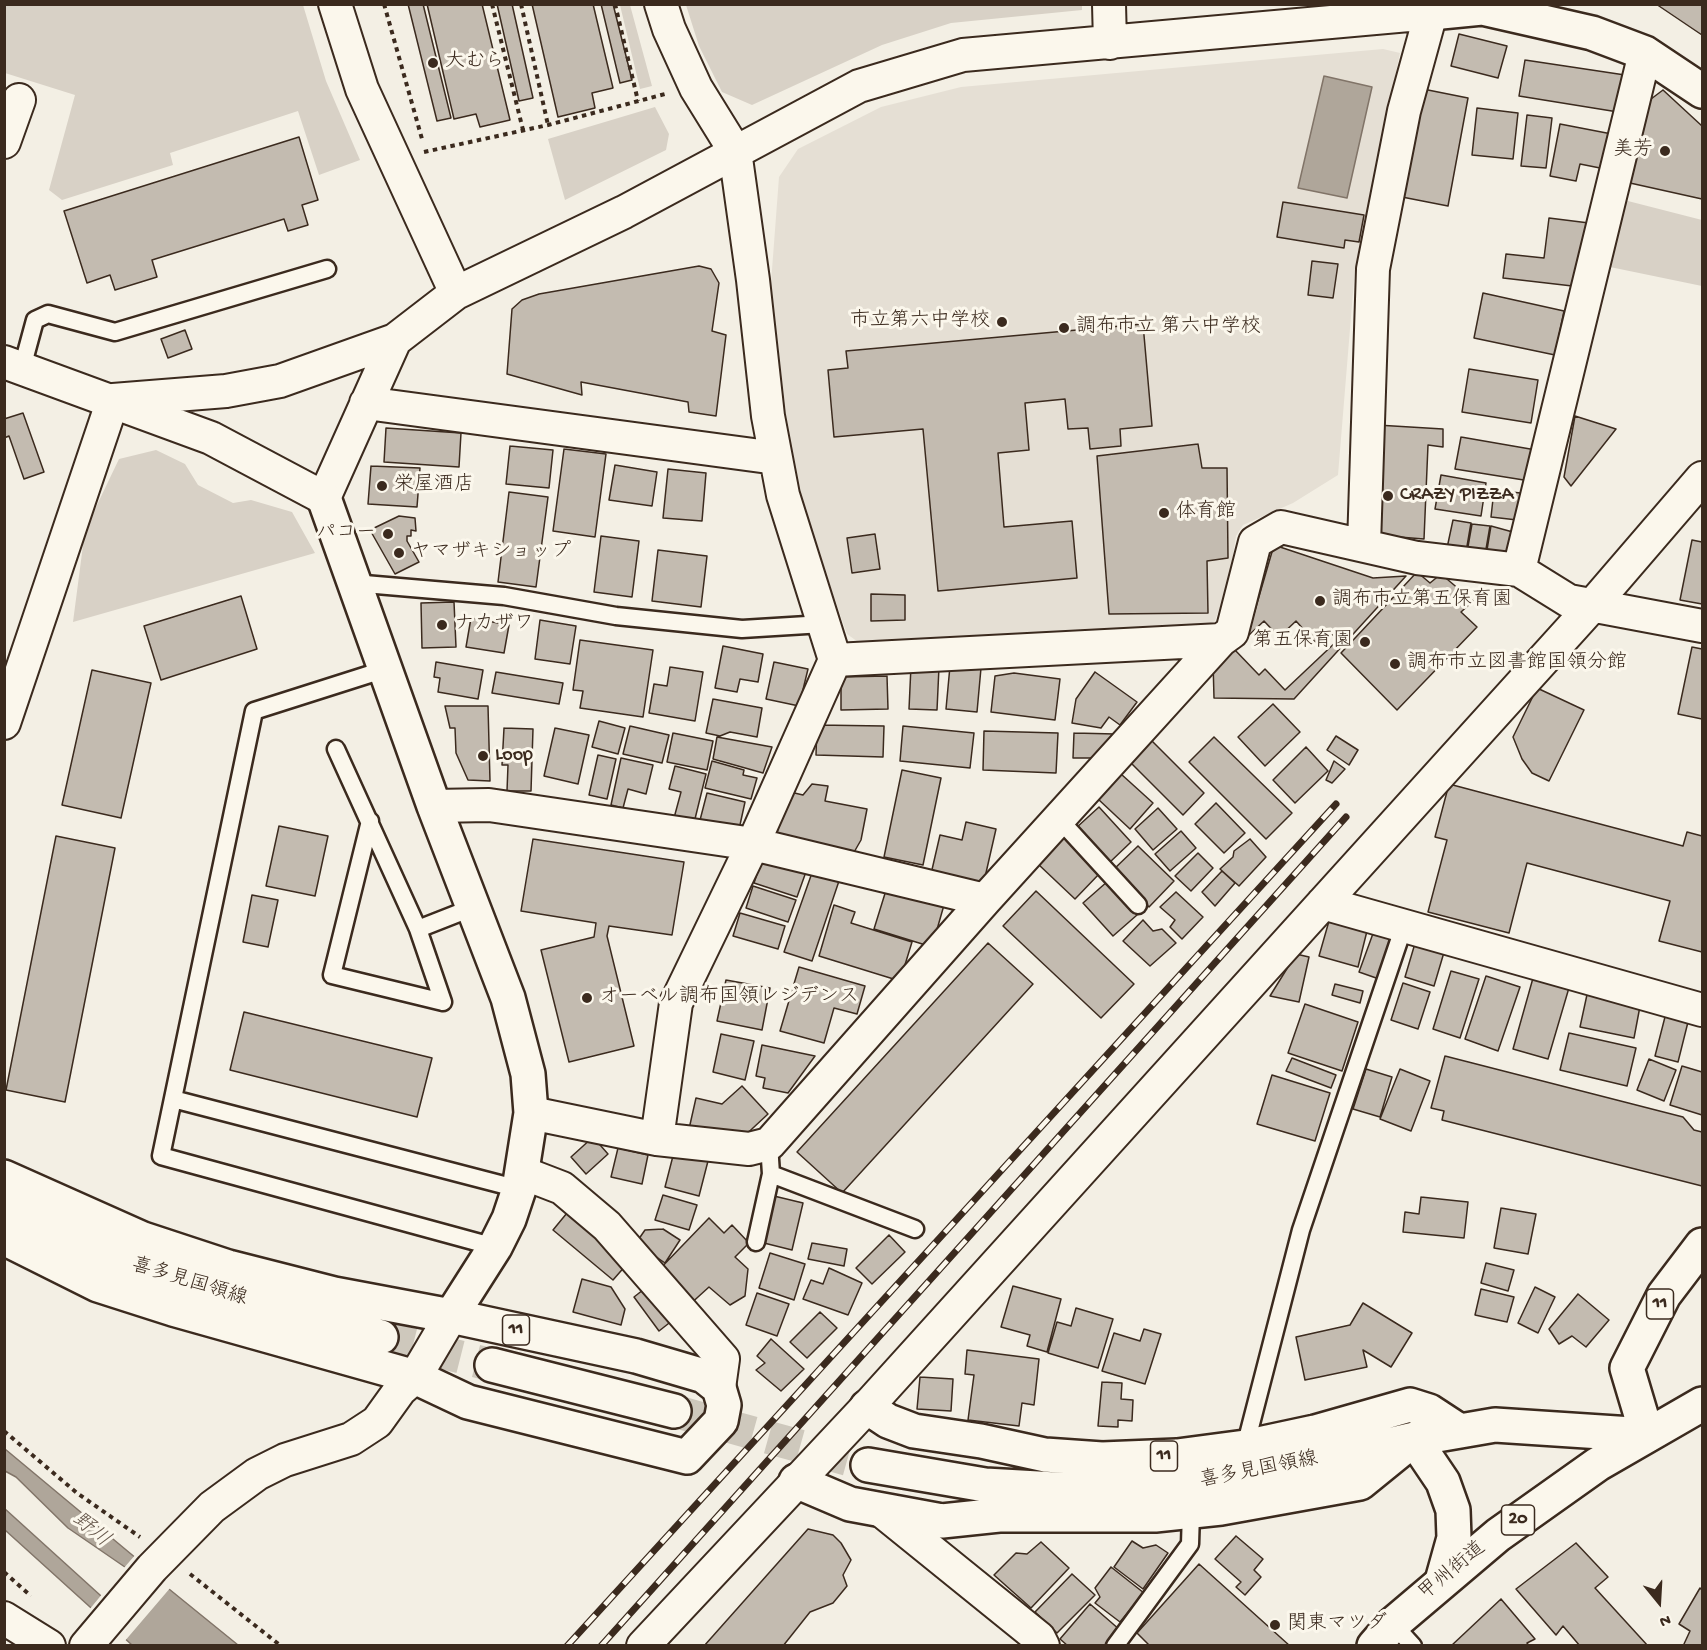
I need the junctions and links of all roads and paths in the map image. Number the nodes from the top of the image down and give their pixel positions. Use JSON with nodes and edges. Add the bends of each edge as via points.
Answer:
{"nodes":[{"id":1,"x":335,"y":4,"type":"edge"},
{"id":2,"x":384,"y":4,"type":"edge"},
{"id":3,"x":492,"y":4,"type":"edge"},
{"id":4,"x":521,"y":4,"type":"edge"},
{"id":5,"x":615,"y":4,"type":"edge"},
{"id":6,"x":661,"y":4,"type":"edge"},
{"id":7,"x":1109,"y":4,"type":"edge"},
{"id":8,"x":1434,"y":9,"type":"edge"},
{"id":9,"x":1110,"y":43,"type":"junction"},
{"id":10,"x":1645,"y":53,"type":"junction"},
{"id":11,"x":1702,"y":91,"type":"edge"},
{"id":12,"x":672,"y":92,"type":"dead end"},
{"id":13,"x":19,"y":100,"type":"dead end"},
{"id":14,"x":638,"y":101,"type":"junction"},
{"id":15,"x":548,"y":125,"type":"junction"},
{"id":16,"x":523,"y":130,"type":"junction"},
{"id":17,"x":4,"y":142,"type":"edge"},
{"id":18,"x":426,"y":151,"type":"junction"},
{"id":19,"x":735,"y":151,"type":"junction"},
{"id":20,"x":419,"y":154,"type":"dead end"},
{"id":21,"x":327,"y":269,"type":"dead end"},
{"id":22,"x":456,"y":293,"type":"junction"},
{"id":23,"x":395,"y":340,"type":"junction"},
{"id":24,"x":340,"y":358,"type":"junction"},
{"id":25,"x":13,"y":365,"type":"edge"},
{"id":26,"x":226,"y":391,"type":"junction"},
{"id":27,"x":368,"y":397,"type":"junction"},
{"id":28,"x":113,"y":400,"type":"junction"},
{"id":29,"x":211,"y":438,"type":"junction"},
{"id":30,"x":776,"y":459,"type":"junction"},
{"id":31,"x":1702,"y":478,"type":"edge"},
{"id":32,"x":324,"y":498,"type":"junction"},
{"id":33,"x":1364,"y":545,"type":"junction"},
{"id":34,"x":1519,"y":570,"type":"junction"},
{"id":35,"x":353,"y":583,"type":"junction"},
{"id":36,"x":1591,"y":607,"type":"junction"},
{"id":37,"x":823,"y":624,"type":"junction"},
{"id":38,"x":1702,"y":626,"type":"edge"},
{"id":39,"x":1221,"y":640,"type":"junction"},
{"id":40,"x":835,"y":660,"type":"junction"},
{"id":41,"x":386,"y":669,"type":"junction"},
{"id":42,"x":4,"y":723,"type":"edge"},
{"id":43,"x":336,"y":749,"type":"dead end"},
{"id":44,"x":434,"y":806,"type":"junction"},
{"id":45,"x":1059,"y":819,"type":"junction"},
{"id":46,"x":370,"y":821,"type":"junction"},
{"id":47,"x":753,"y":844,"type":"junction"},
{"id":48,"x":985,"y":900,"type":"junction"},
{"id":49,"x":1323,"y":903,"type":"junction"},
{"id":50,"x":1138,"y":905,"type":"dead end"},
{"id":51,"x":474,"y":908,"type":"junction"},
{"id":52,"x":1404,"y":926,"type":"junction"},
{"id":53,"x":418,"y":929,"type":"junction"},
{"id":54,"x":1702,"y":1010,"type":"edge"},
{"id":55,"x":173,"y":1099,"type":"junction"},
{"id":56,"x":531,"y":1113,"type":"junction"},
{"id":57,"x":657,"y":1139,"type":"junction"},
{"id":58,"x":770,"y":1159,"type":"junction"},
{"id":59,"x":4,"y":1177,"type":"edge"},
{"id":60,"x":521,"y":1181,"type":"junction"},
{"id":61,"x":4,"y":1206,"type":"edge"},
{"id":62,"x":915,"y":1229,"type":"dead end"},
{"id":63,"x":4,"y":1238,"type":"edge"},
{"id":64,"x":756,"y":1242,"type":"dead end"},
{"id":65,"x":1702,"y":1245,"type":"edge"},
{"id":66,"x":495,"y":1247,"type":"junction"},
{"id":67,"x":451,"y":1316,"type":"junction"},
{"id":68,"x":381,"y":1337,"type":"tunnel mouth"},
{"id":69,"x":492,"y":1365,"type":"tunnel mouth"},
{"id":70,"x":415,"y":1377,"type":"junction"},
{"id":71,"x":719,"y":1388,"type":"junction"},
{"id":72,"x":1702,"y":1404,"type":"edge"},
{"id":73,"x":867,"y":1407,"type":"junction"},
{"id":74,"x":674,"y":1411,"type":"tunnel mouth"},
{"id":75,"x":1458,"y":1430,"type":"junction"},
{"id":76,"x":1647,"y":1435,"type":"junction"},
{"id":77,"x":1414,"y":1439,"type":"junction"},
{"id":78,"x":1245,"y":1447,"type":"junction"},
{"id":79,"x":868,"y":1465,"type":"tunnel mouth"},
{"id":80,"x":796,"y":1481,"type":"junction"},
{"id":81,"x":882,"y":1510,"type":"junction"},
{"id":82,"x":1191,"y":1512,"type":"junction"},
{"id":83,"x":1442,"y":1581,"type":"junction"},
{"id":84,"x":4,"y":1618,"type":"edge"},
{"id":85,"x":1393,"y":1638,"type":"edge"},
{"id":86,"x":91,"y":1639,"type":"edge"},
{"id":87,"x":49,"y":1646,"type":"edge"},
{"id":88,"x":644,"y":1646,"type":"edge"},
{"id":89,"x":1043,"y":1646,"type":"edge"},
{"id":90,"x":1115,"y":1646,"type":"edge"}],
"edges":[{"from":1,"to":22,"type":"street","via":[[362,89]]},
{"from":2,"to":18,"type":"path"},
{"from":3,"to":16,"type":"path"},
{"from":4,"to":15,"type":"path"},
{"from":5,"to":14,"type":"path"},
{"from":6,"to":19,"type":"street","via":[[696,88]]},
{"from":7,"to":9,"type":"street"},
{"from":8,"to":9,"type":"street"},
{"from":8,"to":10,"type":"main road","via":[[1482,8],[1592,33]]},
{"from":8,"to":33,"type":"street","via":[[1404,111],[1373,269]]},
{"from":9,"to":19,"type":"street","via":[[953,58],[859,86]]},
{"from":10,"to":11,"type":"main road"},
{"from":10,"to":34,"type":"street"},
{"from":12,"to":14,"type":"path"},
{"from":13,"to":17,"type":"street"},
{"from":14,"to":15,"type":"path"},
{"from":15,"to":16,"type":"path"},
{"from":16,"to":18,"type":"path"},
{"from":18,"to":20,"type":"path"},
{"from":19,"to":22,"type":"street","via":[[624,212]]},
{"from":19,"to":30,"type":"street"},
{"from":21,"to":25,"type":"lane","via":[[115,332],[48,314],[36,320]]},
{"from":22,"to":23,"type":"street"},
{"from":23,"to":24,"type":"street"},
{"from":23,"to":27,"type":"street"},
{"from":24,"to":26,"type":"street","via":[[280,381]]},
{"from":24,"to":27,"type":"street","via":[[360,372]]},
{"from":25,"to":28,"type":"street"},
{"from":26,"to":28,"type":"street"},
{"from":26,"to":29,"type":"street","via":[[210,408]]},
{"from":27,"to":30,"type":"street"},
{"from":27,"to":32,"type":"street"},
{"from":28,"to":29,"type":"street"},
{"from":28,"to":42,"type":"street"},
{"from":29,"to":32,"type":"street"},
{"from":30,"to":37,"type":"street","via":[[783,495]]},
{"from":31,"to":36,"type":"street"},
{"from":32,"to":35,"type":"main road"},
{"from":33,"to":34,"type":"street","via":[[1417,558]]},
{"from":33,"to":39,"type":"street","via":[[1281,527],[1255,542],[1232,632]]},
{"from":34,"to":36,"type":"street","via":[[1569,601]]},
{"from":35,"to":37,"type":"lane","via":[[504,596],[616,616],[742,629]]},
{"from":35,"to":41,"type":"main road"},
{"from":36,"to":38,"type":"street"},
{"from":36,"to":49,"type":"street"},
{"from":37,"to":40,"type":"street"},
{"from":39,"to":40,"type":"street"},
{"from":39,"to":45,"type":"street"},
{"from":40,"to":47,"type":"street"},
{"from":41,"to":44,"type":"main road"},
{"from":41,"to":55,"type":"lane","via":[[254,711]]},
{"from":43,"to":46,"type":"lane"},
{"from":44,"to":47,"type":"street","via":[[489,805]]},
{"from":44,"to":51,"type":"main road"},
{"from":45,"to":48,"type":"street"},
{"from":45,"to":50,"type":"lane"},
{"from":46,"to":53,"type":"lane"},
{"from":46,"to":53,"type":"lane","via":[[332,975],[443,1002]]},
{"from":47,"to":48,"type":"street"},
{"from":47,"to":57,"type":"street","via":[[676,1003]]},
{"from":48,"to":58,"type":"street"},
{"from":49,"to":52,"type":"street"},
{"from":49,"to":73,"type":"street"},
{"from":51,"to":53,"type":"lane"},
{"from":51,"to":56,"type":"main road","via":[[520,1038]]},
{"from":52,"to":54,"type":"street"},
{"from":52,"to":78,"type":"lane","via":[[1301,1230]]},
{"from":55,"to":60,"type":"lane"},
{"from":55,"to":66,"type":"lane","via":[[161,1156]]},
{"from":56,"to":57,"type":"street"},
{"from":56,"to":60,"type":"main road"},
{"from":57,"to":58,"type":"street","via":[[749,1149]]},
{"from":58,"to":62,"type":"lane"},
{"from":58,"to":64,"type":"lane"},
{"from":59,"to":67,"type":"main road","number":"11","via":[[143,1239],[228,1267],[334,1294]]},
{"from":60,"to":66,"type":"main road"},
{"from":60,"to":71,"type":"street","via":[[562,1188],[607,1226],[723,1359]]},
{"from":61,"to":68,"type":"main road","name":"喜多見国領線","via":[[136,1269]]},
{"from":63,"to":70,"type":"main road","via":[[98,1285]]},
{"from":65,"to":76,"type":"main road","number":"11","via":[[1664,1295],[1627,1368]]},
{"from":66,"to":67,"type":"main road"},
{"from":67,"to":70,"type":"street"},
{"from":67,"to":71,"type":"main road","number":"11","via":[[636,1356],[704,1376]]},
{"from":69,"to":74,"type":"main road","number":"11"},
{"from":70,"to":71,"type":"main road","via":[[468,1402],[687,1457],[722,1421],[724,1405]]},
{"from":70,"to":86,"type":"street","via":[[400,1390],[377,1422],[351,1439],[285,1460],[257,1474],[212,1507]]},
{"from":72,"to":76,"type":"main road","number":"20"},
{"from":73,"to":78,"type":"main road","number":"11","via":[[914,1431],[1045,1455],[1102,1459],[1177,1456]]},
{"from":73,"to":80,"type":"street"},
{"from":75,"to":76,"type":"main road","name":"喜多見国領線","number":"11","via":[[1495,1425]]},
{"from":75,"to":77,"type":"main road","name":"喜多見国領線","number":"11"},
{"from":75,"to":78,"type":"main road","number":"11","via":[[1429,1411],[1410,1405]]},
{"from":76,"to":83,"type":"main road","name":"甲州街道","number":"20","via":[[1598,1464],[1498,1535]]},
{"from":77,"to":79,"type":"main road","name":"喜多見国領線","number":"11","via":[[1273,1472],[1150,1487],[1073,1490],[985,1485]]},
{"from":77,"to":82,"type":"main road","via":[[1360,1483]]},
{"from":77,"to":83,"type":"main road","via":[[1443,1482],[1453,1510],[1454,1538]]},
{"from":80,"to":81,"type":"main road","via":[[850,1504]]},
{"from":80,"to":88,"type":"street"},
{"from":81,"to":82,"type":"main road","via":[[942,1521],[999,1515],[1107,1517]]},
{"from":81,"to":89,"type":"street","via":[[1039,1638]]},
{"from":82,"to":90,"type":"lane","via":[[1190,1544]]},
{"from":83,"to":85,"type":"main road","name":"甲州街道","number":"20"},
{"from":84,"to":87,"type":"street"}]}
